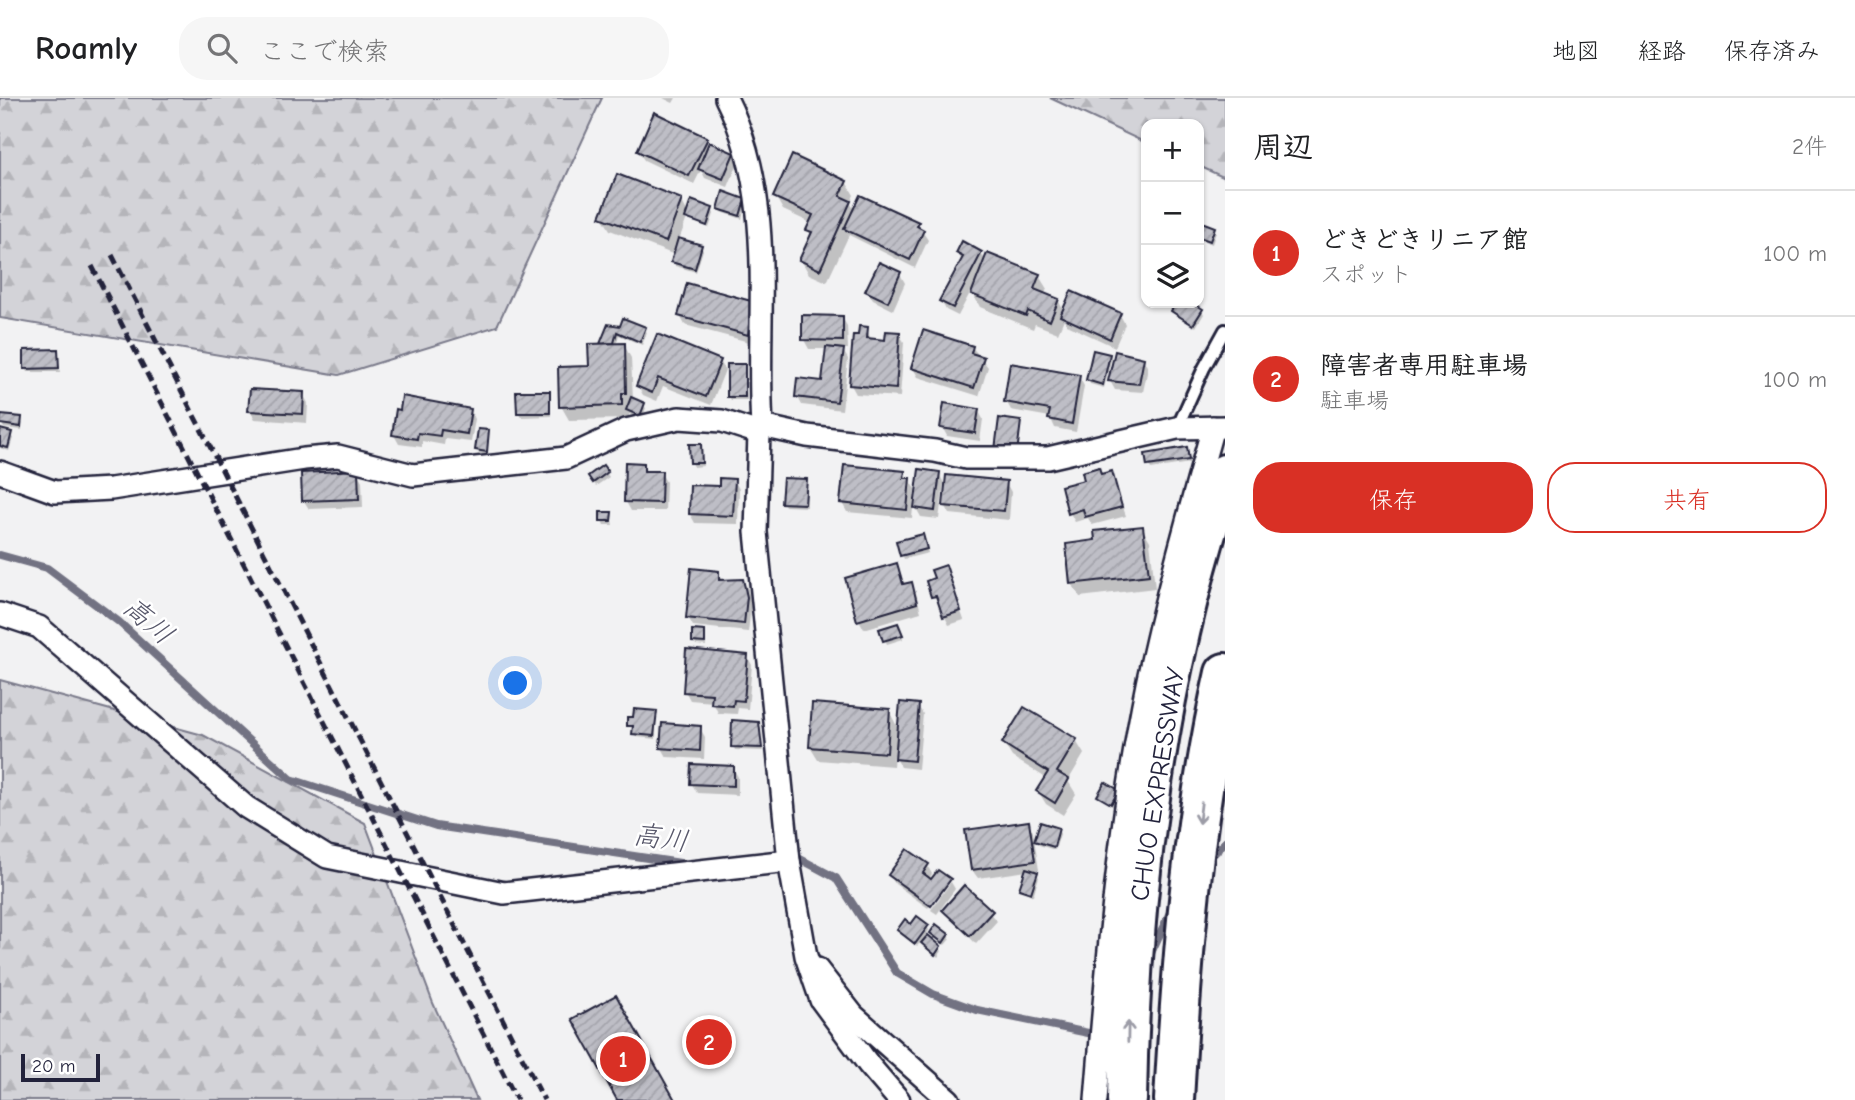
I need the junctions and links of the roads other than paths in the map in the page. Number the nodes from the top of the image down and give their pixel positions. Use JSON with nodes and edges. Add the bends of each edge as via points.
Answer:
{"nodes":[{"id":1,"x":726,"y":98,"type":"edge"},
{"id":2,"x":1225,"y":330,"type":"edge"},
{"id":3,"x":1219,"y":427,"type":"edge"},
{"id":4,"x":1177,"y":428,"type":"junction"},
{"id":5,"x":761,"y":430,"type":"junction"},
{"id":6,"x":0,"y":472,"type":"edge"},
{"id":7,"x":1225,"y":474,"type":"edge"},
{"id":8,"x":0,"y":614,"type":"edge"},
{"id":9,"x":1225,"y":673,"type":"edge"},
{"id":10,"x":789,"y":861,"type":"junction"},
{"id":11,"x":806,"y":956,"type":"junction"},
{"id":12,"x":899,"y":1100,"type":"edge"},
{"id":13,"x":949,"y":1100,"type":"edge"},
{"id":14,"x":1096,"y":1100,"type":"edge"},
{"id":15,"x":1127,"y":1100,"type":"edge"},
{"id":16,"x":1174,"y":1100,"type":"edge"}],
"edges":[{"from":1,"to":5,"type":"street","via":[[755,181],[761,233]]},
{"from":2,"to":4,"type":"lane"},
{"from":3,"to":4,"type":"street"},
{"from":3,"to":14,"type":"street","via":[[1147,685],[1122,835]]},
{"from":4,"to":5,"type":"street","via":[[1048,458],[980,458]]},
{"from":5,"to":6,"type":"street","via":[[679,418],[626,430],[566,458],[413,475],[338,456],[111,489],[55,492]]},
{"from":5,"to":10,"type":"street","via":[[756,532]]},
{"from":15,"to":7,"type":"highway","name":"CHUO EXPRESSWAY","one_way":true,"via":[[1130,997],[1142,866],[1163,720],[1187,604]]},
{"from":8,"to":10,"type":"street","via":[[38,627],[246,807],[327,857],[504,893]]},
{"from":9,"to":16,"type":"highway","name":"CHUO EXPRESSWAY","one_way":true,"via":[[1202,799],[1179,1005]]},
{"from":10,"to":11,"type":"street"},
{"from":11,"to":12,"type":"street","via":[[821,1000]]},
{"from":11,"to":13,"type":"street","via":[[853,1015]]}]}
